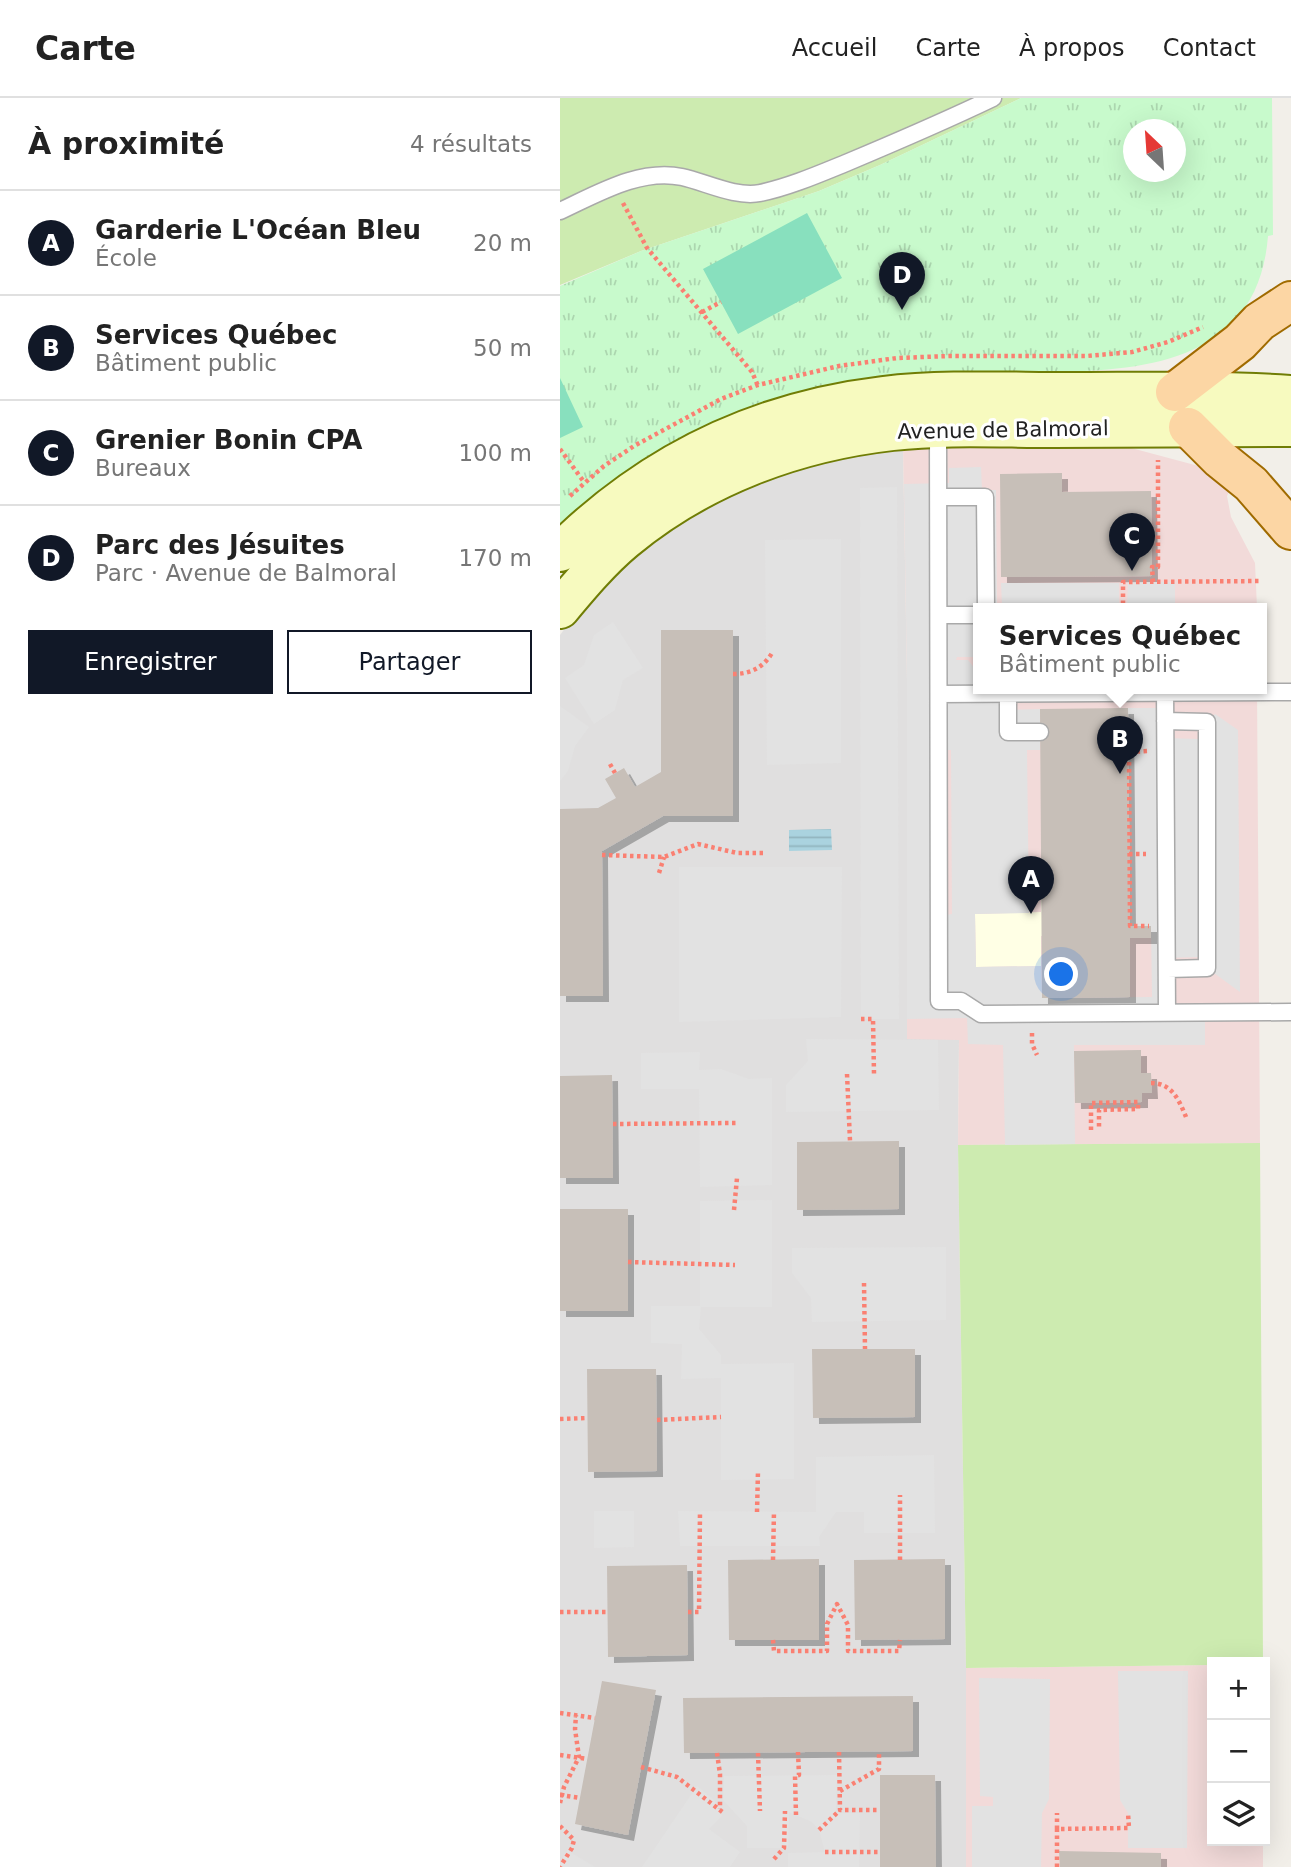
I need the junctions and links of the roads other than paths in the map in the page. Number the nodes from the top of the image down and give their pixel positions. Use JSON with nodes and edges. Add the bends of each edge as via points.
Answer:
{"nodes":[{"id":1,"x":993,"y":98,"type":"edge"},
{"id":2,"x":560,"y":211,"type":"edge"},
{"id":3,"x":1291,"y":301,"type":"edge"},
{"id":4,"x":1175,"y":392,"type":"junction"},
{"id":5,"x":938,"y":393,"type":"junction"},
{"id":6,"x":1291,"y":395,"type":"edge"},
{"id":7,"x":1291,"y":427,"type":"edge"},
{"id":8,"x":1188,"y":428,"type":"junction"},
{"id":9,"x":939,"y":498,"type":"junction"},
{"id":10,"x":1291,"y":530,"type":"edge"},
{"id":11,"x":560,"y":552,"type":"edge"},
{"id":12,"x":986,"y":603,"type":"edge"},
{"id":13,"x":560,"y":609,"type":"edge"},
{"id":14,"x":939,"y":615,"type":"junction"},
{"id":15,"x":973,"y":615,"type":"edge"},
{"id":16,"x":1267,"y":692,"type":"edge"},
{"id":17,"x":1291,"y":692,"type":"edge"},
{"id":18,"x":939,"y":694,"type":"junction"},
{"id":19,"x":973,"y":694,"type":"edge"},
{"id":20,"x":1008,"y":694,"type":"edge"},
{"id":21,"x":1165,"y":694,"type":"edge"},
{"id":22,"x":1165,"y":721,"type":"junction"},
{"id":23,"x":1040,"y":732,"type":"dead end"},
{"id":24,"x":1167,"y":968,"type":"junction"},
{"id":25,"x":1167,"y":1012,"type":"junction"},
{"id":26,"x":1291,"y":1012,"type":"edge"}],
"edges":[{"from":1,"to":2,"type":"lane","via":[[852,160],[758,194],[651,174]]},
{"from":3,"to":4,"type":"main road"},
{"from":4,"to":5,"type":"street","name":"Avenue de Balmoral"},
{"from":4,"to":6,"type":"street","name":"Avenue de Balmoral"},
{"from":5,"to":8,"type":"street","name":"Avenue de Balmoral"},
{"from":5,"to":9,"type":"lane"},
{"from":5,"to":11,"type":"street","name":"Avenue de Balmoral","via":[[841,402],[732,435],[628,492]]},
{"from":5,"to":13,"type":"street","name":"Avenue de Balmoral","via":[[871,435],[781,454],[672,506],[624,541]]},
{"from":7,"to":8,"type":"street","name":"Avenue de Balmoral"},
{"from":8,"to":10,"type":"main road","via":[[1251,484]]},
{"from":9,"to":12,"type":"lane","via":[[985,497]]},
{"from":9,"to":14,"type":"lane"},
{"from":14,"to":15,"type":"lane"},
{"from":14,"to":18,"type":"lane"},
{"from":16,"to":17,"type":"lane"},
{"from":18,"to":19,"type":"lane"},
{"from":18,"to":25,"type":"lane","via":[[939,1001],[961,1001],[981,1014]]},
{"from":20,"to":23,"type":"lane","via":[[1008,732]]},
{"from":21,"to":22,"type":"lane"},
{"from":22,"to":24,"type":"lane"},
{"from":22,"to":24,"type":"lane","via":[[1207,722],[1207,968]]},
{"from":24,"to":25,"type":"lane"},
{"from":25,"to":26,"type":"lane"}]}
